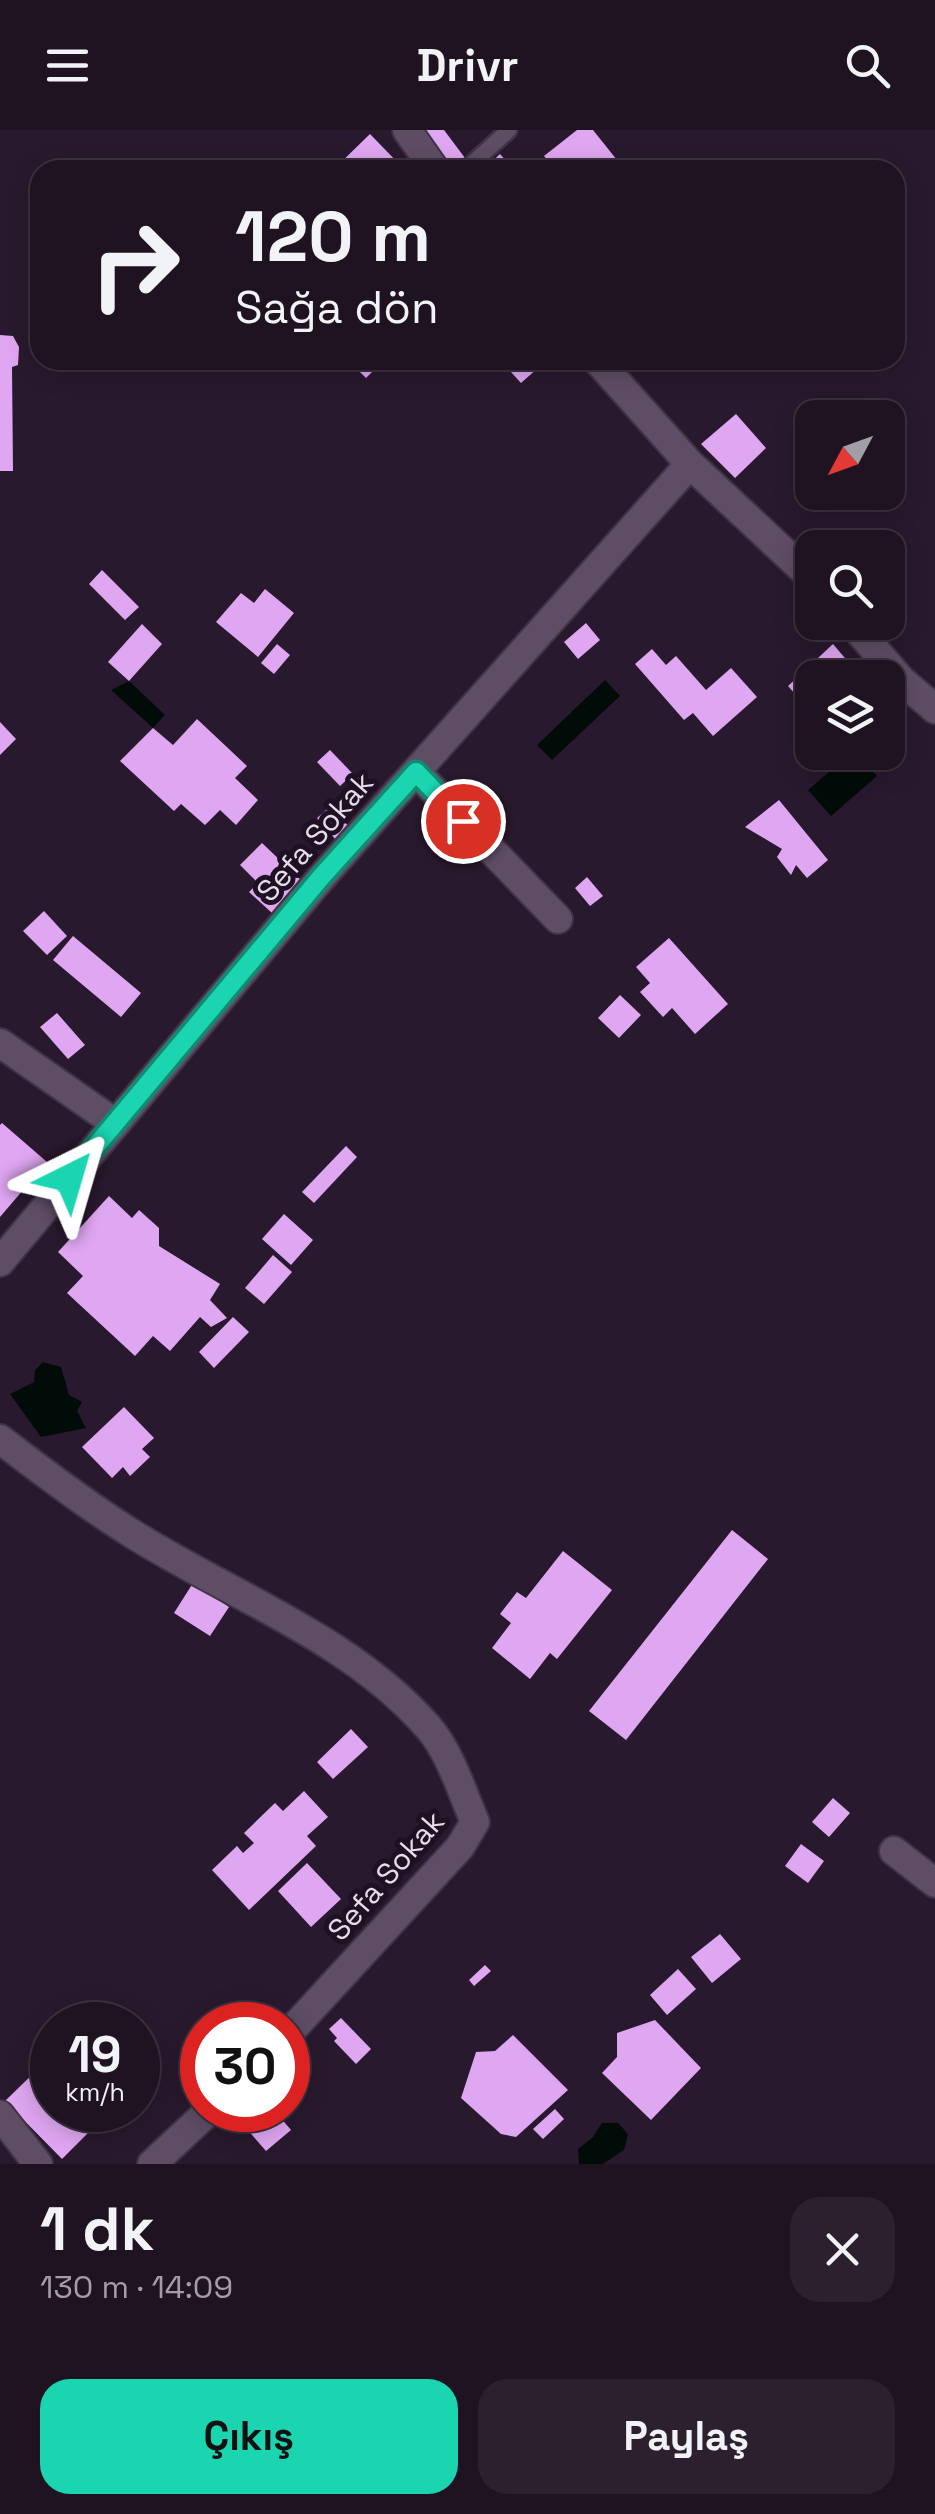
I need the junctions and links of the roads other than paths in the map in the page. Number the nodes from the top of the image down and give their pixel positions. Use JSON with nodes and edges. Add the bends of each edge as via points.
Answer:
{"nodes":[{"id":1,"x":406,"y":130,"type":"edge"},
{"id":2,"x":509,"y":130,"type":"edge"},
{"id":3,"x":428,"y":160,"type":"edge"},
{"id":4,"x":477,"y":160,"type":"edge"},
{"id":5,"x":606,"y":370,"type":"edge"},
{"id":6,"x":690,"y":464,"type":"junction"},
{"id":7,"x":795,"y":562,"type":"edge"},
{"id":8,"x":867,"y":640,"type":"edge"},
{"id":9,"x":935,"y":708,"type":"edge"},
{"id":10,"x":416,"y":772,"type":"junction"},
{"id":11,"x":558,"y":919,"type":"dead end"},
{"id":12,"x":0,"y":1043,"type":"edge"},
{"id":13,"x":115,"y":1123,"type":"junction"},
{"id":14,"x":0,"y":1262,"type":"edge"},
{"id":15,"x":0,"y":1439,"type":"edge"},
{"id":16,"x":894,"y":1852,"type":"dead end"},
{"id":17,"x":935,"y":1883,"type":"edge"},
{"id":18,"x":310,"y":2010,"type":"edge"},
{"id":19,"x":0,"y":2115,"type":"edge"},
{"id":20,"x":186,"y":2132,"type":"edge"},
{"id":21,"x":38,"y":2164,"type":"edge"},
{"id":22,"x":152,"y":2164,"type":"edge"}],
"edges":[{"from":1,"to":3,"type":"street"},
{"from":2,"to":4,"type":"lane"},
{"from":5,"to":6,"type":"street"},
{"from":6,"to":7,"type":"street"},
{"from":6,"to":10,"type":"street","name":"Sefa Sokak"},
{"from":8,"to":9,"type":"street"},
{"from":10,"to":11,"type":"street"},
{"from":10,"to":13,"type":"street","name":"Sefa Sokak"},
{"from":12,"to":13,"type":"street"},
{"from":13,"to":14,"type":"street","name":"Sefa Sokak"},
{"from":15,"to":18,"type":"street","name":"Sefa Sokak","via":[[136,1536],[371,1672],[431,1729],[474,1822],[460,1847]]},
{"from":16,"to":17,"type":"street"},
{"from":19,"to":21,"type":"street"},
{"from":20,"to":22,"type":"street"}]}
